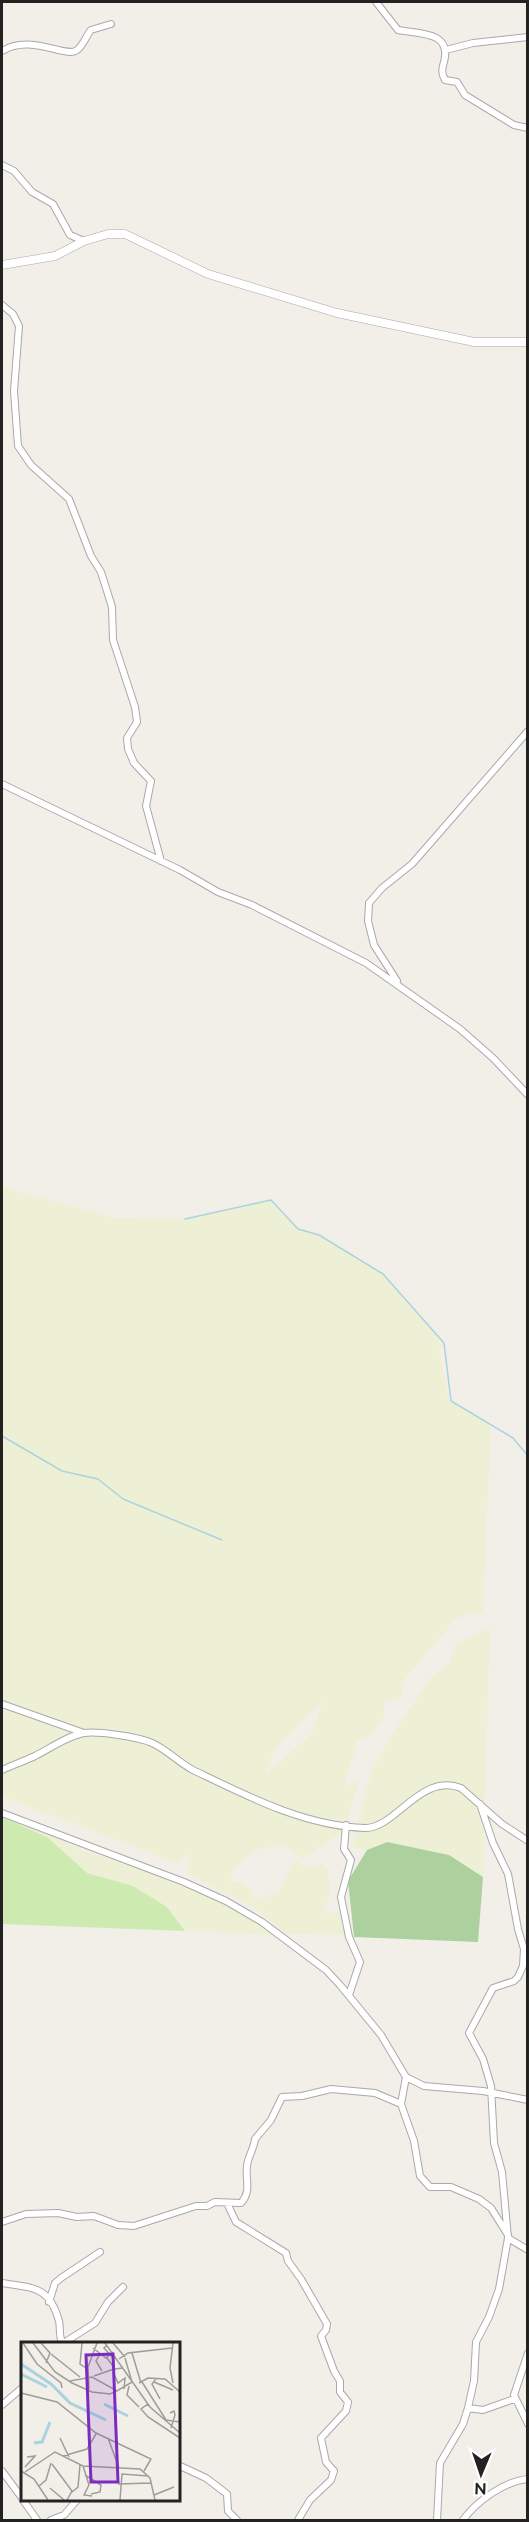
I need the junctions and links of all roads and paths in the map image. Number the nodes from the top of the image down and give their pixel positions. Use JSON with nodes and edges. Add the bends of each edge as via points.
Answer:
{"nodes":[{"id":1,"x":376,"y":2,"type":"edge"},
{"id":2,"x":111,"y":24,"type":"dead end"},
{"id":3,"x":528,"y":37,"type":"edge"},
{"id":4,"x":446,"y":50,"type":"junction"},
{"id":5,"x":2,"y":51,"type":"edge"},
{"id":6,"x":528,"y":128,"type":"edge"},
{"id":7,"x":2,"y":165,"type":"edge"},
{"id":8,"x":84,"y":241,"type":"junction"},
{"id":9,"x":2,"y":265,"type":"edge"},
{"id":10,"x":2,"y":305,"type":"edge"},
{"id":11,"x":528,"y":342,"type":"edge"},
{"id":12,"x":528,"y":731,"type":"edge"},
{"id":13,"x":2,"y":784,"type":"edge"},
{"id":14,"x":161,"y":861,"type":"junction"},
{"id":15,"x":400,"y":985,"type":"junction"},
{"id":16,"x":528,"y":1095,"type":"edge"},
{"id":17,"x":2,"y":1704,"type":"edge"},
{"id":18,"x":85,"y":1733,"type":"junction"},
{"id":19,"x":2,"y":1770,"type":"edge"},
{"id":20,"x":480,"y":1804,"type":"junction"},
{"id":21,"x":2,"y":1813,"type":"edge"},
{"id":22,"x":346,"y":1826,"type":"junction"},
{"id":23,"x":528,"y":1841,"type":"edge"},
{"id":24,"x":349,"y":1995,"type":"junction"},
{"id":25,"x":406,"y":2077,"type":"junction"},
{"id":26,"x":492,"y":2092,"type":"junction"},
{"id":27,"x":528,"y":2100,"type":"edge"},
{"id":28,"x":401,"y":2104,"type":"junction"},
{"id":29,"x":227,"y":2203,"type":"junction"},
{"id":30,"x":2,"y":2222,"type":"edge"},
{"id":31,"x":508,"y":2237,"type":"junction"},
{"id":32,"x":528,"y":2250,"type":"edge"},
{"id":33,"x":100,"y":2252,"type":"dead end"},
{"id":34,"x":2,"y":2283,"type":"edge"},
{"id":35,"x":123,"y":2287,"type":"dead end"},
{"id":36,"x":50,"y":2302,"type":"junction"},
{"id":37,"x":63,"y":2342,"type":"edge"},
{"id":38,"x":65,"y":2342,"type":"edge"},
{"id":39,"x":528,"y":2353,"type":"edge"},
{"id":40,"x":21,"y":2389,"type":"edge"},
{"id":41,"x":514,"y":2399,"type":"junction"},
{"id":42,"x":2,"y":2405,"type":"edge"},
{"id":43,"x":468,"y":2408,"type":"junction"},
{"id":44,"x":528,"y":2424,"type":"edge"},
{"id":45,"x":180,"y":2466,"type":"edge"},
{"id":46,"x":2,"y":2471,"type":"edge"},
{"id":47,"x":528,"y":2480,"type":"edge"},
{"id":48,"x":21,"y":2496,"type":"edge"},
{"id":49,"x":24,"y":2501,"type":"edge"},
{"id":50,"x":75,"y":2501,"type":"edge"},
{"id":51,"x":37,"y":2520,"type":"edge"},
{"id":52,"x":51,"y":2520,"type":"edge"},
{"id":53,"x":237,"y":2520,"type":"edge"},
{"id":54,"x":298,"y":2520,"type":"edge"},
{"id":55,"x":437,"y":2520,"type":"edge"},
{"id":56,"x":463,"y":2520,"type":"edge"}],
"edges":[{"from":1,"to":4,"type":"street","via":[[398,30],[437,37]]},
{"from":2,"to":5,"type":"street","via":[[91,30],[71,53],[31,43],[12,45]]},
{"from":3,"to":4,"type":"street"},
{"from":4,"to":6,"type":"street","via":[[444,78],[457,82],[465,95],[509,122]]},
{"from":7,"to":8,"type":"street","via":[[14,171],[32,192],[53,204],[70,235]]},
{"from":8,"to":9,"type":"street","via":[[55,256]]},
{"from":8,"to":11,"type":"street","via":[[108,234],[131,235],[208,274],[337,313],[474,342]]},
{"from":10,"to":14,"type":"street","via":[[19,326],[14,391],[18,446],[22,455],[69,499],[91,556],[102,572],[112,607],[113,640],[135,707],[136,722],[127,738],[128,749],[134,763],[151,781],[146,806]]},
{"from":12,"to":15,"type":"street","via":[[412,864],[369,903],[368,921],[374,945]]},
{"from":13,"to":14,"type":"street"},
{"from":14,"to":15,"type":"street","via":[[346,952]]},
{"from":15,"to":16,"type":"street","via":[[478,1044]]},
{"from":17,"to":18,"type":"street"},
{"from":18,"to":19,"type":"street"},
{"from":18,"to":22,"type":"street","via":[[147,1741],[174,1760],[261,1803]]},
{"from":20,"to":22,"type":"street","via":[[453,1784],[439,1786],[408,1801],[375,1826]]},
{"from":20,"to":23,"type":"street"},
{"from":20,"to":26,"type":"street","via":[[508,1874],[525,1959],[514,1981],[493,1988],[470,2029],[471,2041],[488,2072]]},
{"from":21,"to":24,"type":"street","via":[[226,1901],[326,1970]]},
{"from":22,"to":24,"type":"street","via":[[344,1850],[351,1860],[341,1897],[349,1937],[360,1962]]},
{"from":24,"to":25,"type":"street","via":[[381,2035]]},
{"from":25,"to":26,"type":"street","via":[[424,2086]]},
{"from":25,"to":28,"type":"street"},
{"from":26,"to":27,"type":"street"},
{"from":26,"to":31,"type":"street","via":[[494,2142],[502,2172]]},
{"from":28,"to":29,"type":"street","via":[[375,2093],[331,2088],[282,2097],[271,2120],[255,2139],[244,2200]]},
{"from":28,"to":31,"type":"street","via":[[414,2141],[420,2176],[430,2187],[451,2187],[486,2204]]},
{"from":29,"to":30,"type":"street","via":[[196,2206],[134,2226],[94,2216],[58,2213],[26,2214]]},
{"from":29,"to":54,"type":"street","via":[[236,2222],[284,2252],[301,2279],[327,2324],[321,2336],[323,2346],[340,2381],[340,2392],[348,2402],[346,2411],[321,2438],[326,2462],[334,2471],[331,2480],[310,2500]]},
{"from":31,"to":32,"type":"street"},
{"from":31,"to":43,"type":"street","via":[[499,2289],[476,2342]]},
{"from":33,"to":36,"type":"street","via":[[60,2278]]},
{"from":34,"to":36,"type":"street","via":[[38,2288]]},
{"from":35,"to":38,"type":"street","via":[[94,2323]]},
{"from":36,"to":37,"type":"street"},
{"from":39,"to":41,"type":"street"},
{"from":40,"to":42,"type":"street"},
{"from":41,"to":43,"type":"street","via":[[483,2410]]},
{"from":41,"to":44,"type":"street"},
{"from":43,"to":55,"type":"street","via":[[440,2463]]},
{"from":45,"to":53,"type":"street","via":[[227,2494],[228,2511]]},
{"from":46,"to":48,"type":"street"},
{"from":47,"to":56,"type":"street","via":[[514,2481],[476,2504]]},
{"from":49,"to":51,"type":"street"},
{"from":50,"to":52,"type":"street","via":[[64,2515]]}]}
